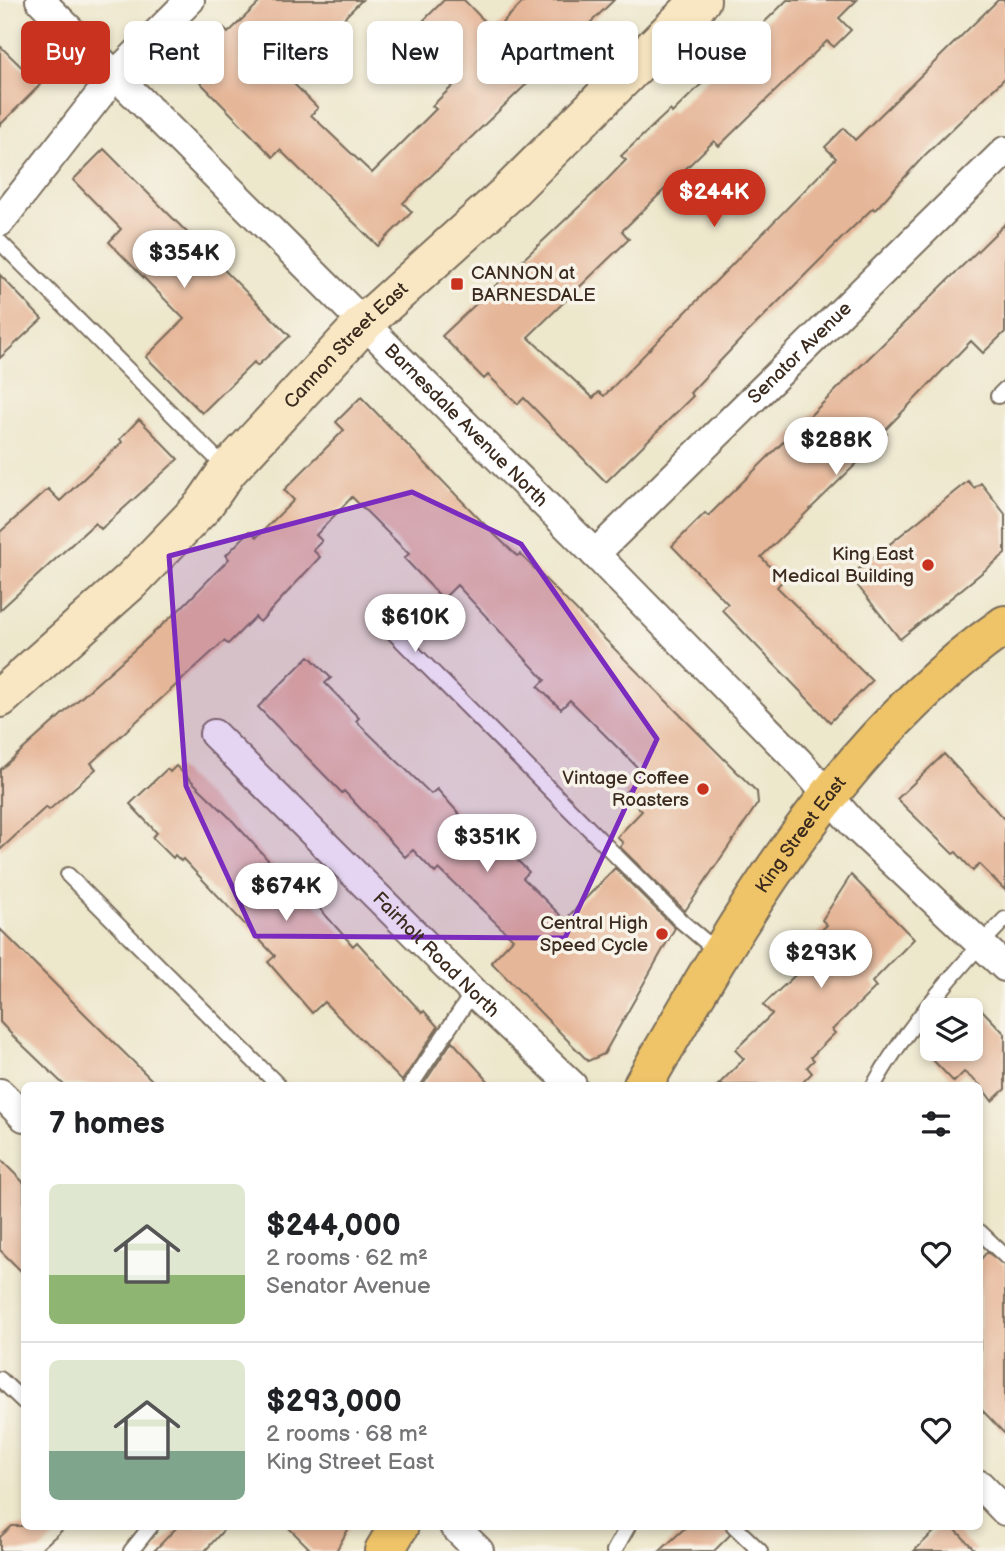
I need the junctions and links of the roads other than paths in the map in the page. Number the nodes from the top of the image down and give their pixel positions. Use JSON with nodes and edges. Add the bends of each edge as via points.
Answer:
{"nodes":[{"id":1,"x":40,"y":0,"type":"edge"},
{"id":2,"x":190,"y":0,"type":"edge"},
{"id":3,"x":701,"y":0,"type":"edge"},
{"id":4,"x":116,"y":74,"type":"junction"},
{"id":5,"x":1005,"y":151,"type":"edge"},
{"id":6,"x":0,"y":222,"type":"edge"},
{"id":7,"x":0,"y":242,"type":"edge"},
{"id":8,"x":364,"y":323,"type":"junction"},
{"id":9,"x":228,"y":470,"type":"junction"},
{"id":10,"x":595,"y":554,"type":"junction"},
{"id":11,"x":1005,"y":625,"type":"edge"},
{"id":12,"x":391,"y":630,"type":"dead end"},
{"id":13,"x":0,"y":698,"type":"edge"},
{"id":14,"x":214,"y":734,"type":"dead end"},
{"id":15,"x":826,"y":795,"type":"junction"},
{"id":16,"x":68,"y":875,"type":"dead end"},
{"id":17,"x":1005,"y":919,"type":"edge"},
{"id":18,"x":981,"y":943,"type":"junction"},
{"id":19,"x":719,"y":953,"type":"junction"},
{"id":20,"x":1005,"y":967,"type":"edge"},
{"id":21,"x":473,"y":992,"type":"junction"},
{"id":22,"x":275,"y":1082,"type":"edge"},
{"id":23,"x":413,"y":1082,"type":"edge"},
{"id":24,"x":569,"y":1082,"type":"edge"},
{"id":25,"x":645,"y":1082,"type":"edge"},
{"id":26,"x":876,"y":1082,"type":"edge"},
{"id":27,"x":0,"y":1093,"type":"edge"},
{"id":28,"x":21,"y":1114,"type":"edge"},
{"id":29,"x":983,"y":1235,"type":"edge"},
{"id":30,"x":1005,"y":1256,"type":"edge"},
{"id":31,"x":0,"y":1379,"type":"edge"},
{"id":32,"x":21,"y":1399,"type":"edge"},
{"id":33,"x":983,"y":1488,"type":"edge"},
{"id":34,"x":1005,"y":1511,"type":"edge"},
{"id":35,"x":148,"y":1530,"type":"edge"},
{"id":36,"x":396,"y":1530,"type":"edge"},
{"id":37,"x":458,"y":1530,"type":"edge"},
{"id":38,"x":626,"y":1530,"type":"edge"},
{"id":39,"x":737,"y":1530,"type":"edge"},
{"id":40,"x":131,"y":1551,"type":"edge"},
{"id":41,"x":384,"y":1551,"type":"edge"},
{"id":42,"x":479,"y":1551,"type":"edge"},
{"id":43,"x":614,"y":1551,"type":"edge"},
{"id":44,"x":760,"y":1551,"type":"edge"}],
"edges":[{"from":1,"to":4,"type":"street","name":"Barnesdale Avenue North"},
{"from":2,"to":4,"type":"street"},
{"from":3,"to":8,"type":"main road","name":"Cannon Street East","via":[[507,194]]},
{"from":4,"to":6,"type":"street"},
{"from":4,"to":8,"type":"street","name":"Barnesdale Avenue North"},
{"from":5,"to":10,"type":"street","name":"Senator Avenue"},
{"from":7,"to":9,"type":"lane"},
{"from":8,"to":9,"type":"main road","name":"Cannon Street East"},
{"from":8,"to":10,"type":"street","name":"Barnesdale Avenue North"},
{"from":9,"to":13,"type":"main road","name":"Cannon Street East","via":[[203,506],[131,581]]},
{"from":10,"to":15,"type":"street","name":"Barnesdale Avenue North","via":[[799,761]]},
{"from":11,"to":15,"type":"main road","name":"King Street East","via":[[910,705]]},
{"from":12,"to":19,"type":"lane","via":[[681,921]]},
{"from":14,"to":21,"type":"street","name":"Fairholt Road North"},
{"from":15,"to":18,"type":"street","name":"Barnesdale Avenue North"},
{"from":15,"to":19,"type":"main road","name":"King Street East"},
{"from":16,"to":22,"type":"lane"},
{"from":17,"to":18,"type":"lane"},
{"from":18,"to":20,"type":"street","name":"Barnesdale Avenue North"},
{"from":18,"to":26,"type":"lane","via":[[888,1059]]},
{"from":19,"to":25,"type":"main road","name":"King Street East"},
{"from":21,"to":23,"type":"lane"},
{"from":21,"to":24,"type":"street","name":"Fairholt Road North"},
{"from":27,"to":28,"type":"street"},
{"from":29,"to":30,"type":"lane"},
{"from":31,"to":32,"type":"lane"},
{"from":33,"to":34,"type":"street"},
{"from":35,"to":40,"type":"lane"},
{"from":36,"to":41,"type":"main road"},
{"from":37,"to":42,"type":"street"},
{"from":38,"to":43,"type":"lane"},
{"from":39,"to":44,"type":"lane"}]}
